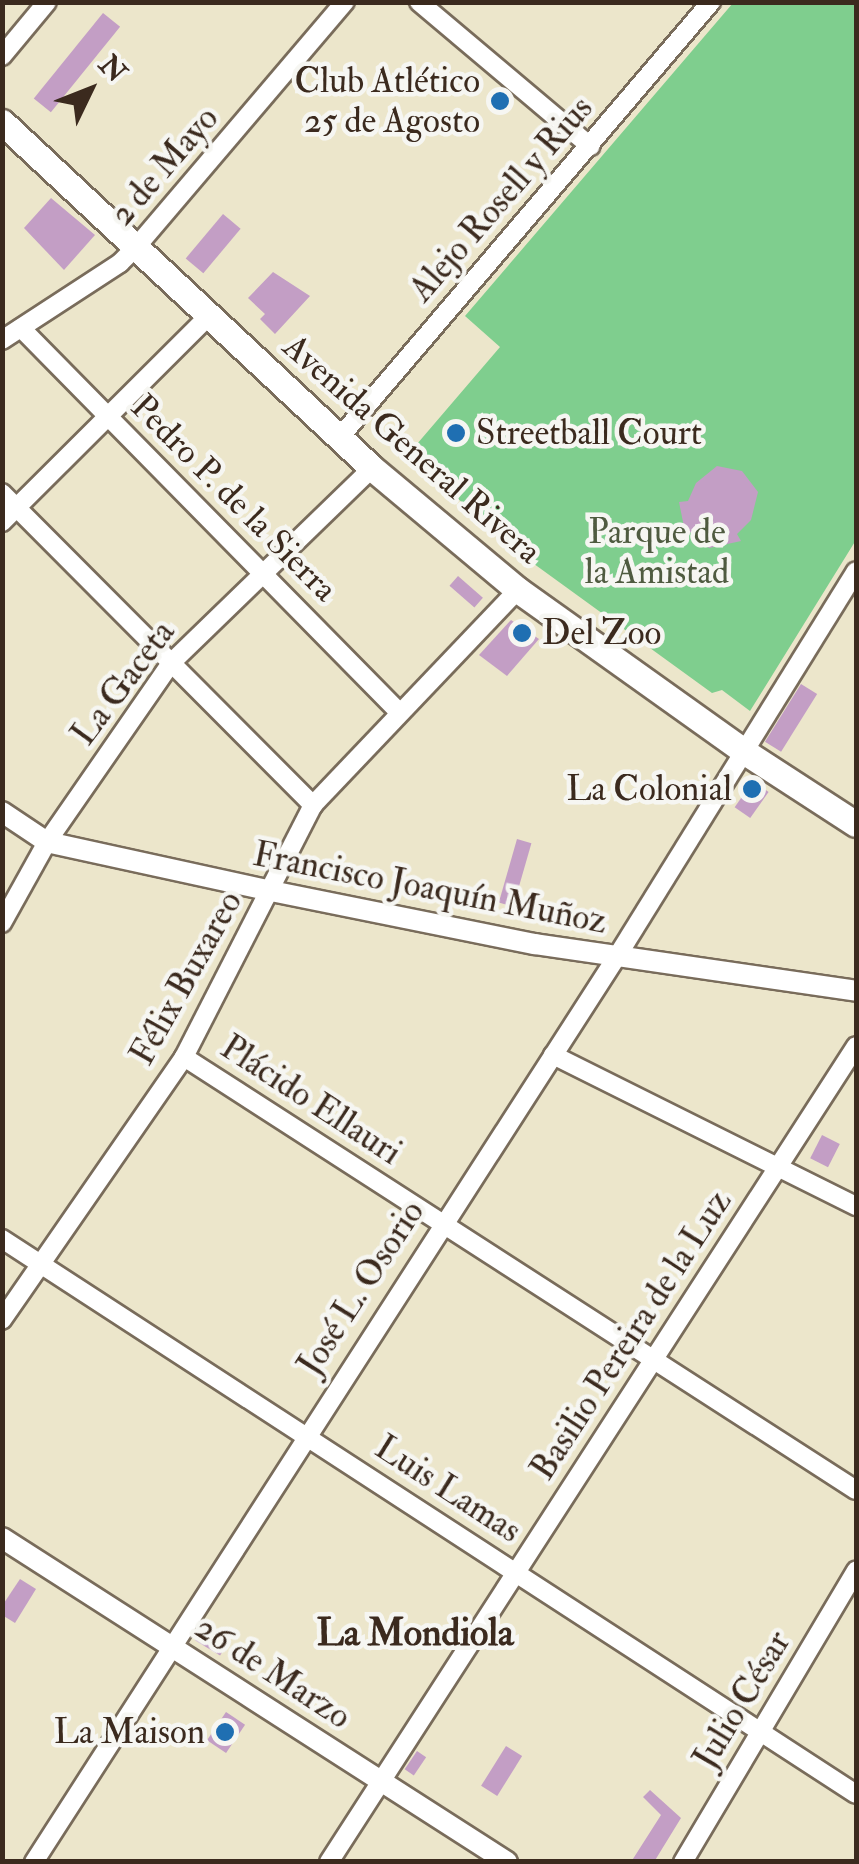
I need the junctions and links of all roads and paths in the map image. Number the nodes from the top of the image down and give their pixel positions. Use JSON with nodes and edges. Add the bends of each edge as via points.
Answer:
{"nodes":[{"id":1,"x":47,"y":2,"type":"edge"},
{"id":2,"x":345,"y":2,"type":"edge"},
{"id":3,"x":419,"y":2,"type":"edge"},
{"id":4,"x":711,"y":2,"type":"edge"},
{"id":5,"x":2,"y":56,"type":"edge"},
{"id":6,"x":2,"y":122,"type":"edge"},
{"id":7,"x":590,"y":146,"type":"junction"},
{"id":8,"x":137,"y":246,"type":"junction"},
{"id":9,"x":210,"y":315,"type":"junction"},
{"id":10,"x":20,"y":328,"type":"junction"},
{"id":11,"x":2,"y":340,"type":"edge"},
{"id":12,"x":108,"y":416,"type":"junction"},
{"id":13,"x":340,"y":437,"type":"junction"},
{"id":14,"x":372,"y":468,"type":"junction"},
{"id":15,"x":2,"y":492,"type":"edge"},
{"id":16,"x":17,"y":508,"type":"junction"},
{"id":17,"x":2,"y":522,"type":"edge"},
{"id":18,"x":263,"y":573,"type":"junction"},
{"id":19,"x":854,"y":581,"type":"edge"},
{"id":20,"x":518,"y":590,"type":"junction"},
{"id":21,"x":171,"y":662,"type":"junction"},
{"id":22,"x":400,"y":713,"type":"junction"},
{"id":23,"x":745,"y":752,"type":"junction"},
{"id":24,"x":314,"y":805,"type":"junction"},
{"id":25,"x":2,"y":812,"type":"edge"},
{"id":26,"x":856,"y":824,"type":"edge"},
{"id":27,"x":46,"y":842,"type":"junction"},
{"id":28,"x":271,"y":891,"type":"junction"},
{"id":29,"x":2,"y":922,"type":"edge"},
{"id":30,"x":616,"y":958,"type":"junction"},
{"id":31,"x":856,"y":991,"type":"edge"},
{"id":32,"x":856,"y":1046,"type":"edge"},
{"id":33,"x":553,"y":1055,"type":"junction"},
{"id":34,"x":184,"y":1058,"type":"junction"},
{"id":35,"x":779,"y":1167,"type":"junction"},
{"id":36,"x":856,"y":1206,"type":"edge"},
{"id":37,"x":443,"y":1222,"type":"junction"},
{"id":38,"x":2,"y":1239,"type":"edge"},
{"id":39,"x":40,"y":1264,"type":"junction"},
{"id":40,"x":2,"y":1320,"type":"edge"},
{"id":41,"x":655,"y":1356,"type":"junction"},
{"id":42,"x":306,"y":1434,"type":"junction"},
{"id":43,"x":856,"y":1490,"type":"edge"},
{"id":44,"x":2,"y":1538,"type":"edge"},
{"id":45,"x":856,"y":1571,"type":"edge"},
{"id":46,"x":516,"y":1572,"type":"junction"},
{"id":47,"x":172,"y":1645,"type":"junction"},
{"id":48,"x":760,"y":1732,"type":"junction"},
{"id":49,"x":382,"y":1780,"type":"junction"},
{"id":50,"x":856,"y":1794,"type":"edge"},
{"id":51,"x":34,"y":1862,"type":"edge"},
{"id":52,"x":329,"y":1862,"type":"edge"},
{"id":53,"x":507,"y":1862,"type":"edge"},
{"id":54,"x":682,"y":1862,"type":"edge"}],
"edges":[{"from":1,"to":5,"type":"street"},
{"from":2,"to":8,"type":"street","name":"2 de Mayo"},
{"from":3,"to":7,"type":"street"},
{"from":4,"to":7,"type":"street","name":"Alejo Rosell y Rius"},
{"from":6,"to":8,"type":"main road","name":"Avenida General Rivera"},
{"from":7,"to":13,"type":"street","name":"Alejo Rosell y Rius"},
{"from":8,"to":9,"type":"main road","name":"Avenida General Rivera"},
{"from":8,"to":10,"type":"street","name":"2 de Mayo"},
{"from":9,"to":12,"type":"street"},
{"from":9,"to":13,"type":"main road","name":"Avenida General Rivera"},
{"from":10,"to":11,"type":"street","name":"2 de Mayo"},
{"from":10,"to":12,"type":"street","name":"Pedro P. de la Sierra"},
{"from":12,"to":16,"type":"street"},
{"from":12,"to":18,"type":"street","name":"Pedro P. de la Sierra"},
{"from":13,"to":14,"type":"main road","name":"Avenida General Rivera"},
{"from":14,"to":18,"type":"street","name":"La Gaceta"},
{"from":14,"to":20,"type":"main road","name":"Avenida General Rivera"},
{"from":15,"to":16,"type":"street"},
{"from":16,"to":17,"type":"street"},
{"from":16,"to":21,"type":"street"},
{"from":18,"to":21,"type":"street","name":"La Gaceta"},
{"from":18,"to":22,"type":"street","name":"Pedro P. de la Sierra"},
{"from":19,"to":23,"type":"street","name":"José L. Osorio"},
{"from":20,"to":22,"type":"street","name":"Félix Buxareo"},
{"from":20,"to":23,"type":"main road","name":"Avenida General Rivera"},
{"from":21,"to":24,"type":"street"},
{"from":21,"to":27,"type":"street","name":"La Gaceta"},
{"from":22,"to":24,"type":"street","name":"Félix Buxareo"},
{"from":23,"to":26,"type":"main road","name":"Avenida General Rivera"},
{"from":23,"to":30,"type":"street","name":"José L. Osorio"},
{"from":24,"to":28,"type":"street","name":"Félix Buxareo"},
{"from":25,"to":27,"type":"street","name":"Francisco Joaquín Muñoz"},
{"from":27,"to":28,"type":"street","name":"Francisco Joaquín Muñoz"},
{"from":27,"to":29,"type":"street","name":"La Gaceta"},
{"from":28,"to":30,"type":"street","name":"Francisco Joaquín Muñoz"},
{"from":28,"to":34,"type":"street","name":"Félix Buxareo"},
{"from":30,"to":31,"type":"street","name":"Francisco Joaquín Muñoz"},
{"from":30,"to":33,"type":"street","name":"José L. Osorio"},
{"from":32,"to":35,"type":"street","name":"Basilio Pereira de la Luz"},
{"from":33,"to":35,"type":"street"},
{"from":33,"to":37,"type":"street","name":"José L. Osorio"},
{"from":34,"to":37,"type":"street","name":"Plácido Ellauri"},
{"from":34,"to":39,"type":"street","name":"Félix Buxareo"},
{"from":35,"to":36,"type":"street"},
{"from":35,"to":41,"type":"street","name":"Basilio Pereira de la Luz"},
{"from":37,"to":41,"type":"street","name":"Plácido Ellauri"},
{"from":37,"to":42,"type":"street","name":"José L. Osorio"},
{"from":38,"to":39,"type":"street","name":"Luis Lamas"},
{"from":39,"to":40,"type":"street","name":"Félix Buxareo"},
{"from":39,"to":42,"type":"street","name":"Luis Lamas"},
{"from":41,"to":43,"type":"street","name":"Plácido Ellauri"},
{"from":41,"to":46,"type":"street","name":"Basilio Pereira de la Luz"},
{"from":42,"to":46,"type":"street","name":"Luis Lamas"},
{"from":42,"to":47,"type":"street","name":"José L. Osorio"},
{"from":44,"to":47,"type":"street","name":"26 de Marzo"},
{"from":45,"to":48,"type":"street","name":"Julio César"},
{"from":46,"to":48,"type":"street","name":"Luis Lamas"},
{"from":46,"to":49,"type":"street","name":"Basilio Pereira de la Luz"},
{"from":47,"to":49,"type":"street","name":"26 de Marzo"},
{"from":47,"to":51,"type":"street","name":"José L. Osorio"},
{"from":48,"to":50,"type":"street","name":"Luis Lamas"},
{"from":48,"to":54,"type":"street","name":"Julio César"},
{"from":49,"to":52,"type":"street","name":"Basilio Pereira de la Luz"},
{"from":49,"to":53,"type":"street","name":"26 de Marzo"}]}
